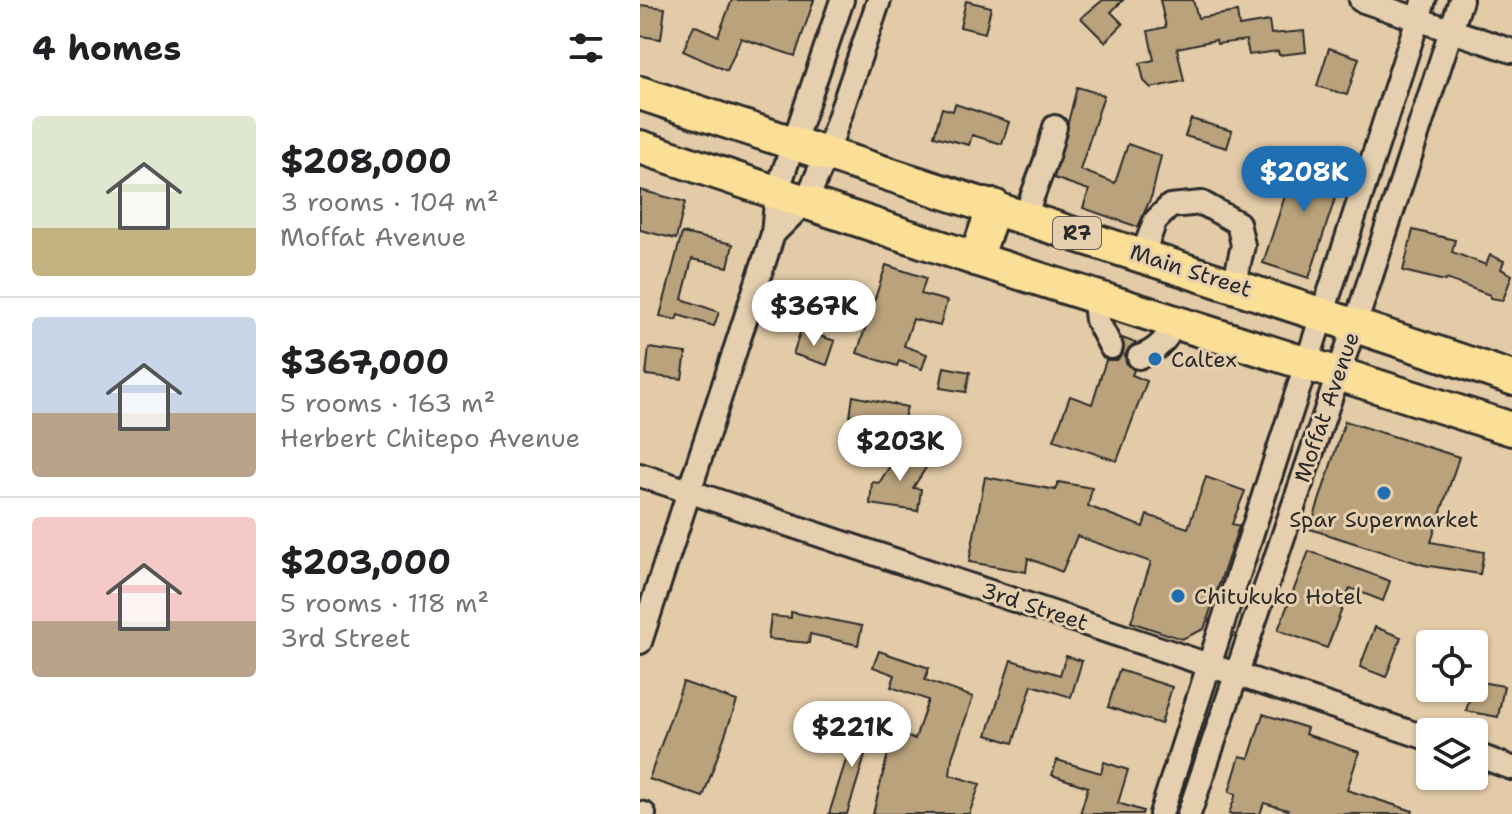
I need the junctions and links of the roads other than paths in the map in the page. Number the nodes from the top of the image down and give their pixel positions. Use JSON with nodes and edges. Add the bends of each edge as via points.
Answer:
{"nodes":[{"id":1,"x":842,"y":0,"type":"edge"},
{"id":2,"x":879,"y":0,"type":"edge"},
{"id":3,"x":1361,"y":0,"type":"edge"},
{"id":4,"x":1461,"y":0,"type":"edge"},
{"id":5,"x":1421,"y":10,"type":"edge"},
{"id":6,"x":1451,"y":32,"type":"junction"},
{"id":7,"x":1512,"y":51,"type":"edge"},
{"id":8,"x":640,"y":93,"type":"edge"},
{"id":9,"x":1055,"y":127,"type":"dead end"},
{"id":10,"x":795,"y":144,"type":"junction"},
{"id":11,"x":640,"y":147,"type":"edge"},
{"id":12,"x":826,"y":156,"type":"junction"},
{"id":13,"x":792,"y":197,"type":"junction"},
{"id":14,"x":994,"y":206,"type":"junction"},
{"id":15,"x":1025,"y":216,"type":"junction"},
{"id":16,"x":1155,"y":258,"type":"junction"},
{"id":17,"x":976,"y":259,"type":"junction"},
{"id":18,"x":1234,"y":285,"type":"junction"},
{"id":19,"x":1094,"y":295,"type":"junction"},
{"id":20,"x":1323,"y":314,"type":"junction"},
{"id":21,"x":1162,"y":318,"type":"junction"},
{"id":22,"x":1355,"y":325,"type":"junction"},
{"id":23,"x":1111,"y":347,"type":"dead end"},
{"id":24,"x":1139,"y":357,"type":"dead end"},
{"id":25,"x":1308,"y":362,"type":"junction"},
{"id":26,"x":1338,"y":373,"type":"junction"},
{"id":27,"x":1512,"y":378,"type":"edge"},
{"id":28,"x":1512,"y":395,"type":"edge"},
{"id":29,"x":1507,"y":428,"type":"edge"},
{"id":30,"x":640,"y":475,"type":"edge"},
{"id":31,"x":689,"y":491,"type":"junction"},
{"id":32,"x":640,"y":642,"type":"edge"},
{"id":33,"x":1208,"y":664,"type":"junction"},
{"id":34,"x":1235,"y":672,"type":"junction"},
{"id":35,"x":1416,"y":734,"type":"edge"},
{"id":36,"x":1488,"y":759,"type":"edge"},
{"id":37,"x":1512,"y":768,"type":"edge"},
{"id":38,"x":1161,"y":814,"type":"edge"},
{"id":39,"x":1189,"y":814,"type":"edge"}],
"edges":[{"from":1,"to":10,"type":"street"},
{"from":2,"to":12,"type":"street"},
{"from":3,"to":5,"type":"street"},
{"from":4,"to":6,"type":"street","name":"Moffat Avenue"},
{"from":5,"to":6,"type":"street"},
{"from":5,"to":20,"type":"street","name":"Moffat Avenue"},
{"from":6,"to":7,"type":"street"},
{"from":6,"to":22,"type":"street","name":"Moffat Avenue"},
{"from":8,"to":10,"type":"highway","name":"Main Street","number":"R7"},
{"from":9,"to":15,"type":"street"},
{"from":10,"to":12,"type":"highway","name":"Main Street","number":"R7"},
{"from":10,"to":13,"type":"street"},
{"from":11,"to":13,"type":"highway","number":"R7"},
{"from":12,"to":13,"type":"street"},
{"from":12,"to":14,"type":"highway","name":"Main Street","number":"R7"},
{"from":13,"to":17,"type":"highway","number":"R7"},
{"from":13,"to":31,"type":"street","via":[[773,234]]},
{"from":14,"to":15,"type":"highway","name":"Main Street","number":"R7"},
{"from":14,"to":17,"type":"highway"},
{"from":15,"to":16,"type":"highway","name":"Main Street","number":"R7"},
{"from":16,"to":18,"type":"highway","name":"Main Street","number":"R7"},
{"from":16,"to":18,"type":"street","via":[[1155,221],[1170,206],[1202,203],[1238,223],[1243,245]]},
{"from":16,"to":21,"type":"highway"},
{"from":17,"to":19,"type":"highway","number":"R7"},
{"from":18,"to":20,"type":"highway","name":"Main Street","number":"R7"},
{"from":19,"to":21,"type":"highway","number":"R7"},
{"from":19,"to":23,"type":"street","via":[[1097,320]]},
{"from":20,"to":22,"type":"highway","name":"Main Street","number":"R7"},
{"from":20,"to":25,"type":"street","name":"Moffat Avenue"},
{"from":21,"to":24,"type":"street","via":[[1164,343]]},
{"from":21,"to":25,"type":"highway","number":"R7"},
{"from":22,"to":26,"type":"street","name":"Moffat Avenue"},
{"from":22,"to":27,"type":"highway","name":"Main Street","number":"R7"},
{"from":25,"to":26,"type":"highway","number":"R7"},
{"from":25,"to":33,"type":"street","name":"Moffat Avenue"},
{"from":26,"to":29,"type":"highway","number":"R7"},
{"from":26,"to":34,"type":"street","name":"Moffat Avenue"},
{"from":28,"to":29,"type":"highway"},
{"from":30,"to":31,"type":"street","name":"3rd Street"},
{"from":31,"to":32,"type":"street"},
{"from":31,"to":33,"type":"street","name":"3rd Street"},
{"from":33,"to":34,"type":"street","name":"3rd Street"},
{"from":33,"to":38,"type":"street","name":"Moffat Avenue"},
{"from":34,"to":35,"type":"street","name":"3rd Street"},
{"from":34,"to":39,"type":"street","name":"Moffat Avenue"},
{"from":36,"to":37,"type":"street"}]}
